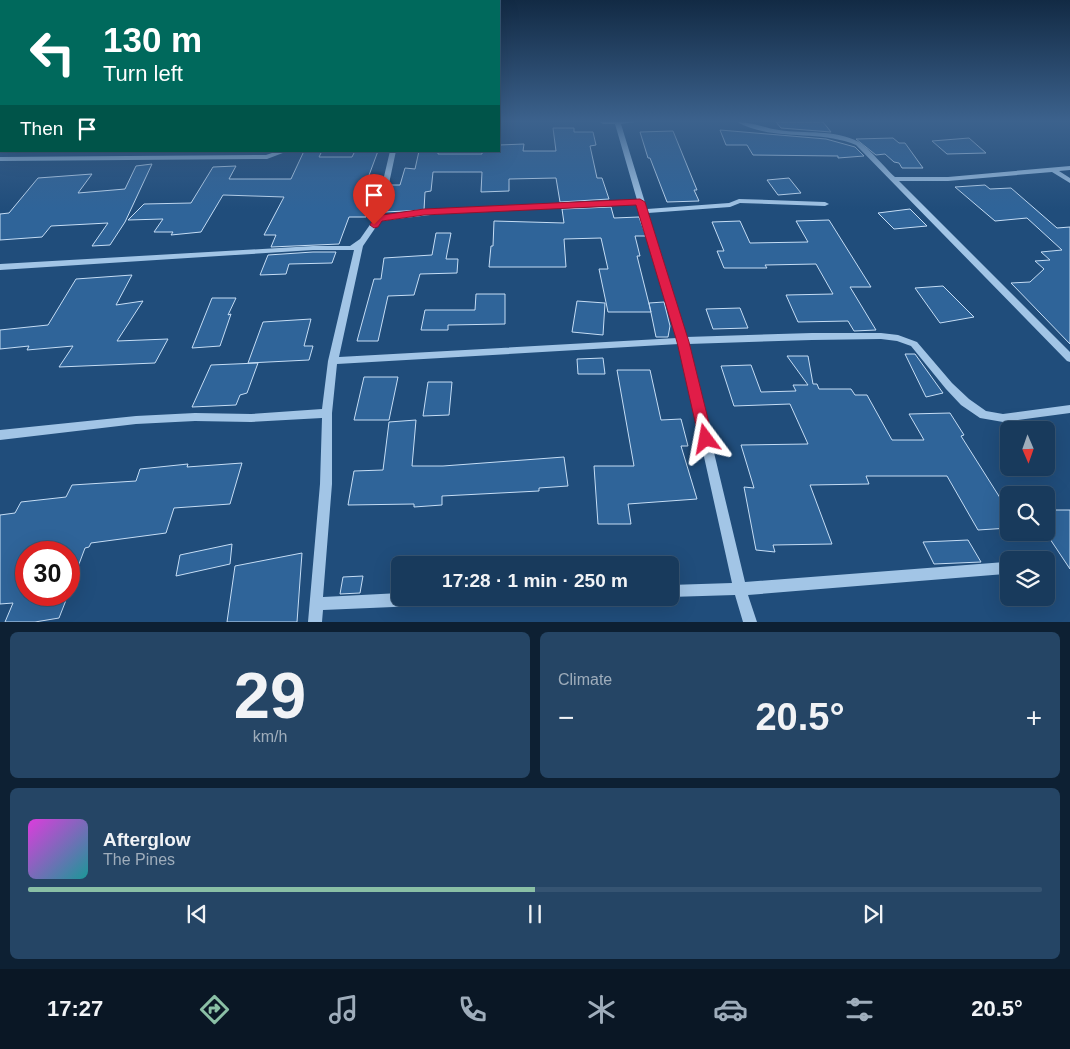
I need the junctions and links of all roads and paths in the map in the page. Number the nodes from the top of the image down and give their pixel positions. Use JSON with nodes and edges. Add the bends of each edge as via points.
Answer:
{"nodes":[{"id":1,"x":627,"y":151,"type":"edge"},
{"id":2,"x":865,"y":151,"type":"edge"},
{"id":3,"x":282,"y":152,"type":"edge"},
{"id":4,"x":393,"y":152,"type":"edge"},
{"id":5,"x":0,"y":159,"type":"edge"},
{"id":6,"x":1070,"y":168,"type":"edge"},
{"id":7,"x":1056,"y":171,"type":"junction"},
{"id":8,"x":894,"y":179,"type":"junction"},
{"id":9,"x":1070,"y":181,"type":"edge"},
{"id":10,"x":824,"y":204,"type":"dead end"},
{"id":11,"x":641,"y":207,"type":"junction"},
{"id":12,"x":378,"y":218,"type":"junction"},
{"id":13,"x":362,"y":241,"type":"junction"},
{"id":14,"x":0,"y":267,"type":"edge"},
{"id":15,"x":683,"y":342,"type":"junction"},
{"id":16,"x":1070,"y":358,"type":"edge"},
{"id":17,"x":333,"y":361,"type":"junction"},
{"id":18,"x":1070,"y":409,"type":"edge"},
{"id":19,"x":327,"y":413,"type":"junction"},
{"id":20,"x":0,"y":435,"type":"edge"},
{"id":21,"x":1000,"y":568,"type":"edge"},
{"id":22,"x":679,"y":590,"type":"edge"},
{"id":23,"x":740,"y":590,"type":"junction"},
{"id":24,"x":391,"y":600,"type":"edge"},
{"id":25,"x":316,"y":604,"type":"junction"},
{"id":26,"x":314,"y":622,"type":"edge"},
{"id":27,"x":750,"y":622,"type":"edge"}],
"edges":[{"from":1,"to":11,"type":"street"},
{"from":2,"to":8,"type":"street"},
{"from":3,"to":5,"type":"street","via":[[267,157]]},
{"from":4,"to":12,"type":"street"},
{"from":6,"to":7,"type":"street"},
{"from":7,"to":8,"type":"street","via":[[948,179]]},
{"from":7,"to":9,"type":"street"},
{"from":8,"to":16,"type":"street"},
{"from":10,"to":11,"type":"street","via":[[739,201],[730,205]]},
{"from":11,"to":12,"type":"street","via":[[455,210]]},
{"from":11,"to":15,"type":"street"},
{"from":12,"to":13,"type":"street"},
{"from":13,"to":14,"type":"street","via":[[352,248]]},
{"from":13,"to":17,"type":"street","via":[[349,283]]},
{"from":15,"to":17,"type":"street"},
{"from":15,"to":18,"type":"street","via":[[832,336],[898,338],[914,344],[949,386],[984,415],[1003,418]]},
{"from":15,"to":23,"type":"street"},
{"from":17,"to":19,"type":"street"},
{"from":19,"to":20,"type":"street","via":[[136,420]]},
{"from":19,"to":25,"type":"street","via":[[326,484]]},
{"from":21,"to":23,"type":"street"},
{"from":22,"to":23,"type":"street"},
{"from":23,"to":27,"type":"street"},
{"from":24,"to":25,"type":"street"},
{"from":25,"to":26,"type":"street"}]}
